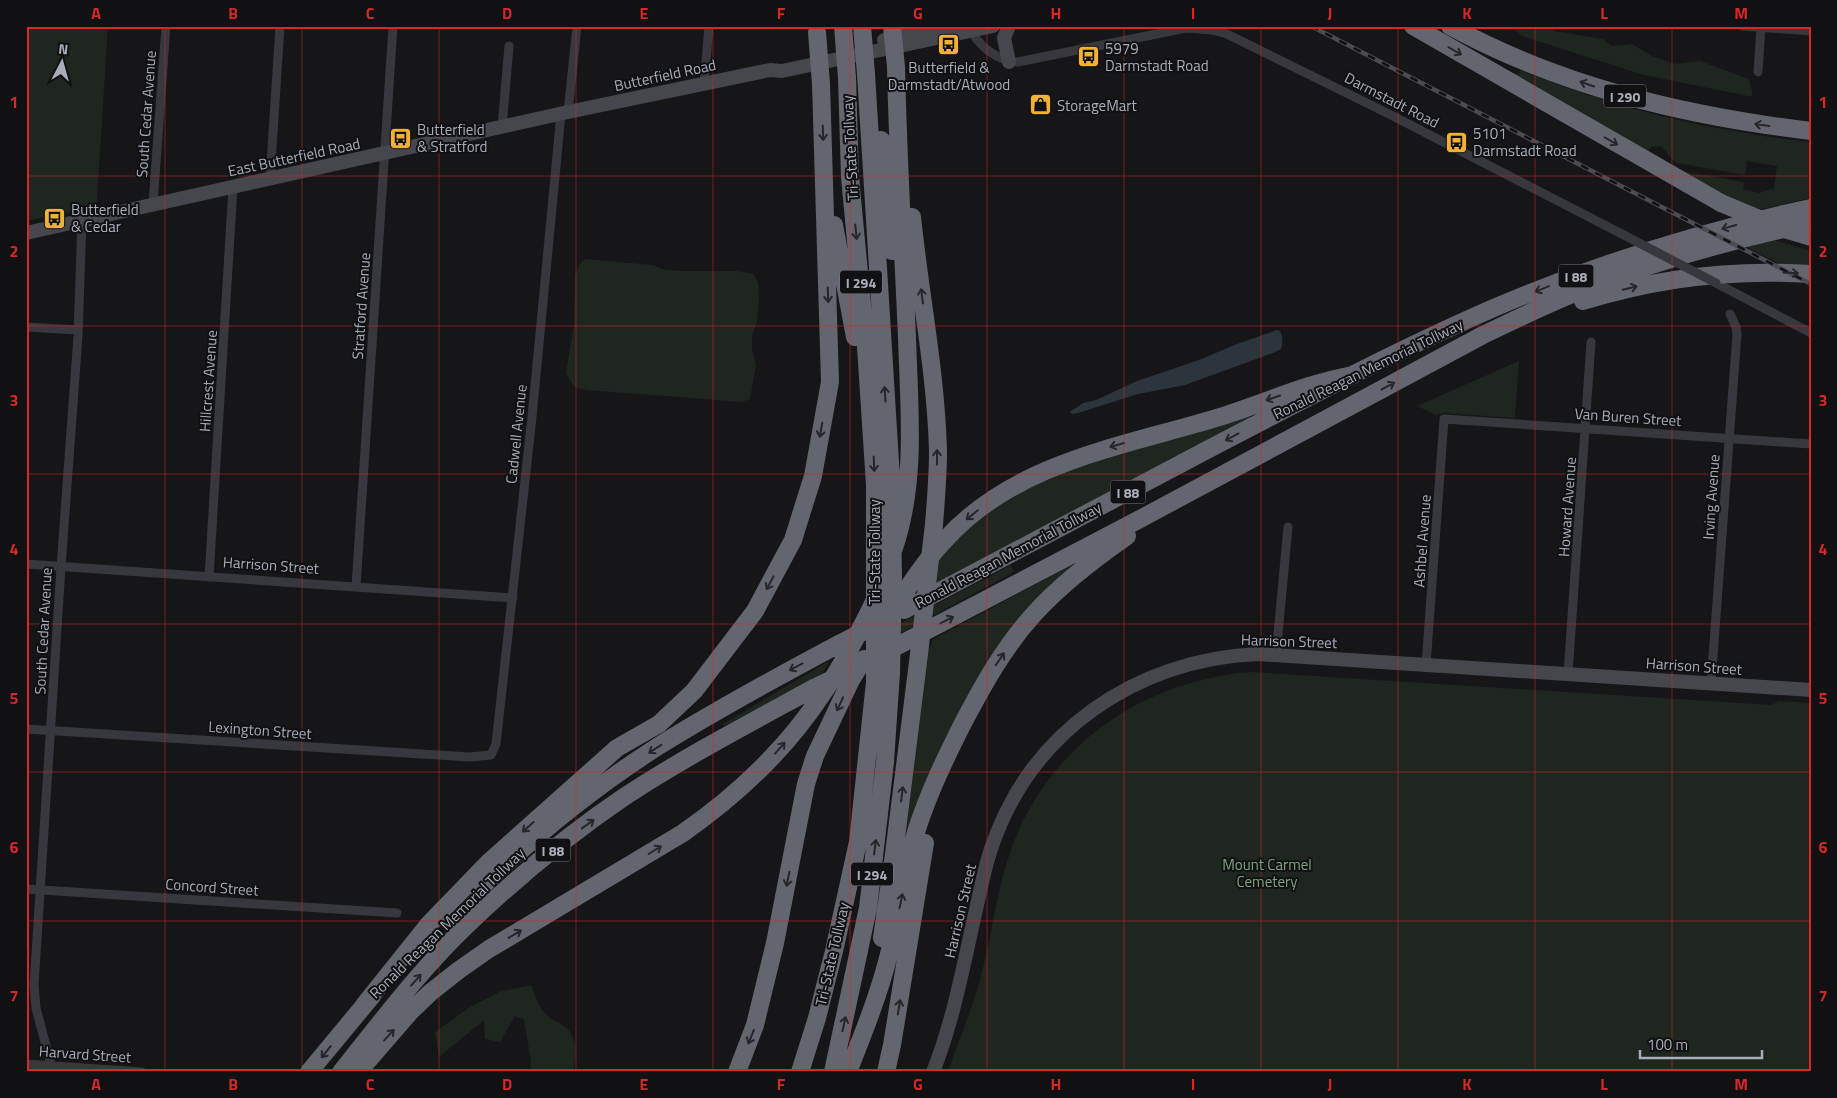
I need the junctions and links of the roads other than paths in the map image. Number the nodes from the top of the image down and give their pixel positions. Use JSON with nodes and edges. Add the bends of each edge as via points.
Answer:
{"nodes":[{"id":1,"x":166,"y":26,"type":"edge"},
{"id":2,"x":280,"y":26,"type":"edge"},
{"id":3,"x":393,"y":26,"type":"edge"},
{"id":4,"x":577,"y":26,"type":"edge"},
{"id":5,"x":709,"y":26,"type":"edge"},
{"id":6,"x":843,"y":26,"type":"edge"},
{"id":7,"x":862,"y":26,"type":"edge"},
{"id":8,"x":871,"y":26,"type":"edge"},
{"id":9,"x":892,"y":26,"type":"edge"},
{"id":10,"x":942,"y":26,"type":"edge"},
{"id":11,"x":993,"y":26,"type":"edge"},
{"id":12,"x":1009,"y":26,"type":"edge"},
{"id":13,"x":1413,"y":26,"type":"edge"},
{"id":14,"x":1450,"y":26,"type":"edge"},
{"id":15,"x":1742,"y":26,"type":"edge"},
{"id":16,"x":1761,"y":27,"type":"edge"},
{"id":17,"x":970,"y":28,"type":"edge"},
{"id":18,"x":817,"y":29,"type":"edge"},
{"id":19,"x":1811,"y":31,"type":"edge"},
{"id":20,"x":509,"y":46,"type":"dead end"},
{"id":21,"x":1009,"y":62,"type":"junction"},
{"id":22,"x":896,"y":67,"type":"junction"},
{"id":23,"x":770,"y":70,"type":"junction"},
{"id":24,"x":1758,"y":72,"type":"dead end"},
{"id":25,"x":870,"y":73,"type":"junction"},
{"id":26,"x":704,"y":84,"type":"junction"},
{"id":27,"x":565,"y":113,"type":"junction"},
{"id":28,"x":502,"y":127,"type":"junction"},
{"id":29,"x":1811,"y":131,"type":"edge"},
{"id":30,"x":385,"y":153,"type":"junction"},
{"id":31,"x":824,"y":173,"type":"junction"},
{"id":32,"x":270,"y":178,"type":"junction"},
{"id":33,"x":233,"y":187,"type":"junction"},
{"id":34,"x":153,"y":204,"type":"junction"},
{"id":35,"x":1811,"y":208,"type":"edge"},
{"id":36,"x":82,"y":220,"type":"junction"},
{"id":37,"x":1811,"y":223,"type":"edge"},
{"id":38,"x":26,"y":233,"type":"edge"},
{"id":39,"x":1811,"y":237,"type":"edge"},
{"id":40,"x":1811,"y":274,"type":"edge"},
{"id":41,"x":1730,"y":314,"type":"dead end"},
{"id":42,"x":26,"y":327,"type":"edge"},
{"id":43,"x":78,"y":330,"type":"junction"},
{"id":44,"x":1811,"y":333,"type":"edge"},
{"id":45,"x":1483,"y":335,"type":"junction"},
{"id":46,"x":1591,"y":342,"type":"dead end"},
{"id":47,"x":1353,"y":375,"type":"junction"},
{"id":48,"x":909,"y":393,"type":"junction"},
{"id":49,"x":870,"y":402,"type":"junction"},
{"id":50,"x":1444,"y":419,"type":"joint"},
{"id":51,"x":1586,"y":428,"type":"junction"},
{"id":52,"x":1730,"y":438,"type":"junction"},
{"id":53,"x":1811,"y":444,"type":"edge"},
{"id":54,"x":1221,"y":475,"type":"junction"},
{"id":55,"x":1288,"y":527,"type":"dead end"},
{"id":56,"x":26,"y":564,"type":"edge"},
{"id":57,"x":61,"y":567,"type":"junction"},
{"id":58,"x":209,"y":577,"type":"junction"},
{"id":59,"x":356,"y":587,"type":"junction"},
{"id":60,"x":513,"y":598,"type":"junction"},
{"id":61,"x":1276,"y":655,"type":"junction"},
{"id":62,"x":1426,"y":665,"type":"junction"},
{"id":63,"x":1568,"y":674,"type":"junction"},
{"id":64,"x":1711,"y":683,"type":"junction"},
{"id":65,"x":1811,"y":690,"type":"edge"},
{"id":66,"x":26,"y":729,"type":"edge"},
{"id":67,"x":52,"y":731,"type":"junction"},
{"id":68,"x":957,"y":735,"type":"junction"},
{"id":69,"x":491,"y":755,"type":"joint"},
{"id":70,"x":26,"y":889,"type":"edge"},
{"id":71,"x":40,"y":890,"type":"junction"},
{"id":72,"x":397,"y":913,"type":"dead end"},
{"id":73,"x":364,"y":1004,"type":"junction"},
{"id":74,"x":857,"y":1048,"type":"junction"},
{"id":75,"x":26,"y":1064,"type":"edge"},
{"id":76,"x":52,"y":1069,"type":"edge"},
{"id":77,"x":142,"y":1072,"type":"edge"},
{"id":78,"x":309,"y":1072,"type":"edge"},
{"id":79,"x":341,"y":1072,"type":"edge"},
{"id":80,"x":358,"y":1072,"type":"edge"},
{"id":81,"x":736,"y":1072,"type":"edge"},
{"id":82,"x":800,"y":1072,"type":"edge"},
{"id":83,"x":834,"y":1072,"type":"edge"},
{"id":84,"x":848,"y":1072,"type":"edge"},
{"id":85,"x":886,"y":1072,"type":"edge"},
{"id":86,"x":933,"y":1072,"type":"edge"}],
"edges":[{"from":1,"to":34,"type":"street","name":"South Cedar Avenue"},
{"from":2,"to":32,"type":"street"},
{"from":3,"to":30,"type":"street","name":"Stratford Avenue"},
{"from":4,"to":27,"type":"street","name":"Cadwell Avenue"},
{"from":5,"to":26,"type":"street"},
{"from":6,"to":49,"type":"highway","name":"Tri-State Tollway","number":"I 294","one_way":true,"bridge":true,"via":[[850,177]]},
{"from":7,"to":25,"type":"highway","name":"Tri-State Tollway","number":"I 294","bridge":true},
{"from":8,"to":25,"type":"highway"},
{"from":9,"to":22,"type":"highway","bridge":true},
{"from":10,"to":23,"type":"main road","name":"Butterfield Road","via":[[780,64]]},
{"from":11,"to":17,"type":"main road","name":"Butterfield Road"},
{"from":12,"to":21,"type":"main road","via":[[1004,38]]},
{"from":13,"to":39,"type":"highway","one_way":true,"bridge":true,"via":[[1720,203]]},
{"from":29,"to":14,"type":"highway","number":"I 290","one_way":true,"via":[[1700,114],[1616,93],[1499,50]]},
{"from":15,"to":16,"type":"street"},
{"from":16,"to":19,"type":"street"},
{"from":16,"to":24,"type":"street"},
{"from":17,"to":21,"type":"street","via":[[991,53]]},
{"from":17,"to":23,"type":"main road","name":"Butterfield Road","via":[[782,71]]},
{"from":18,"to":31,"type":"highway","one_way":true,"bridge":true},
{"from":20,"to":28,"type":"street"},
{"from":21,"to":44,"type":"street","name":"Darmstadt Road","bridge":true,"via":[[1029,61],[1171,30],[1199,28],[1218,31],[1390,114]]},
{"from":22,"to":48,"type":"highway"},
{"from":74,"to":22,"type":"highway","one_way":true,"bridge":true,"via":[[882,939],[894,854],[938,468]]},
{"from":23,"to":26,"type":"main road","name":"Butterfield Road"},
{"from":25,"to":48,"type":"highway"},
{"from":83,"to":25,"type":"highway","name":"Tri-State Tollway","number":"I 294","one_way":true,"bridge":true,"via":[[868,908],[885,762],[891,673],[891,478]]},
{"from":26,"to":27,"type":"main road","name":"Butterfield Road"},
{"from":27,"to":28,"type":"main road","name":"East Butterfield Road"},
{"from":27,"to":60,"type":"street","name":"Cadwell Avenue"},
{"from":28,"to":30,"type":"main road","name":"East Butterfield Road"},
{"from":30,"to":32,"type":"main road","name":"East Butterfield Road"},
{"from":30,"to":59,"type":"street","name":"Stratford Avenue"},
{"from":31,"to":49,"type":"highway"},
{"from":31,"to":73,"type":"highway","one_way":true,"via":[[830,382],[813,476],[793,540],[755,611],[694,691],[659,724],[617,748],[488,863],[428,925]]},
{"from":32,"to":33,"type":"main road","name":"East Butterfield Road"},
{"from":33,"to":34,"type":"main road","name":"East Butterfield Road"},
{"from":33,"to":58,"type":"street","name":"Hillcrest Avenue"},
{"from":34,"to":36,"type":"main road","name":"East Butterfield Road"},
{"from":35,"to":47,"type":"highway","name":"Ronald Reagan Memorial Tollway","number":"I 88","one_way":true,"via":[[1703,235],[1586,272],[1497,307]]},
{"from":36,"to":38,"type":"main road","name":"East Butterfield Road"},
{"from":36,"to":43,"type":"street","name":"South Cedar Avenue"},
{"from":37,"to":45,"type":"highway","name":"Ronald Reagan Memorial Tollway","number":"I 88","via":[[1633,272],[1559,300]]},
{"from":45,"to":40,"type":"highway","one_way":true,"via":[[1610,293],[1654,283],[1722,274]]},
{"from":41,"to":52,"type":"street","name":"Irving Avenue","via":[[1737,334]]},
{"from":42,"to":43,"type":"street"},
{"from":43,"to":57,"type":"street","name":"South Cedar Avenue"},
{"from":54,"to":45,"type":"highway","name":"Ronald Reagan Memorial Tollway","number":"I 88","one_way":true},
{"from":46,"to":51,"type":"street","name":"Howard Avenue"},
{"from":47,"to":73,"type":"highway","name":"Ronald Reagan Memorial Tollway","number":"I 88","one_way":true,"bridge":true,"via":[[764,684],[655,748],[586,797],[493,875]]},
{"from":47,"to":81,"type":"highway","one_way":true,"via":[[1329,379],[1223,416],[1095,451],[1064,463],[1006,491],[974,513],[944,541],[911,583],[851,680],[816,756],[803,798],[775,943],[755,1025]]},
{"from":80,"to":48,"type":"highway","one_way":true,"via":[[410,1012],[459,970],[709,815],[760,769],[796,729],[822,696],[851,647],[879,591],[893,550],[903,518],[908,483]]},
{"from":49,"to":82,"type":"highway","name":"Tri-State Tollway","number":"I 294","one_way":true,"bridge":true,"via":[[874,485],[874,682],[858,842],[834,951]]},
{"from":50,"to":51,"type":"street","name":"Van Buren Street"},
{"from":50,"to":62,"type":"street","name":"Ashbel Avenue"},
{"from":51,"to":52,"type":"street","name":"Van Buren Street"},
{"from":51,"to":63,"type":"street","name":"Howard Avenue"},
{"from":52,"to":53,"type":"street","name":"Van Buren Street"},
{"from":52,"to":64,"type":"street","name":"Irving Avenue"},
{"from":68,"to":54,"type":"highway","one_way":true,"via":[[984,683],[1034,613],[1109,548],[1188,500]]},
{"from":79,"to":54,"type":"highway","name":"Ronald Reagan Memorial Tollway","number":"I 88","one_way":true,"bridge":true,"via":[[429,965],[472,921],[537,863],[622,799],[814,688]]},
{"from":55,"to":61,"type":"street"},
{"from":56,"to":57,"type":"street","name":"Harrison Street"},
{"from":57,"to":58,"type":"street","name":"Harrison Street"},
{"from":57,"to":67,"type":"street","name":"South Cedar Avenue"},
{"from":58,"to":59,"type":"street","name":"Harrison Street"},
{"from":59,"to":60,"type":"street","name":"Harrison Street"},
{"from":60,"to":69,"type":"street","name":"Cadwell Avenue","via":[[496,744]]},
{"from":61,"to":62,"type":"main road","name":"Harrison Street"},
{"from":61,"to":86,"type":"main road","name":"Harrison Street","via":[[1210,659],[1142,681],[1099,706],[1072,727],[1031,771],[1016,793],[991,849],[961,979]]},
{"from":62,"to":63,"type":"main road","name":"Harrison Street"},
{"from":63,"to":64,"type":"main road","name":"Harrison Street"},
{"from":64,"to":65,"type":"main road","name":"Harrison Street"},
{"from":66,"to":67,"type":"street","name":"Lexington Street"},
{"from":67,"to":69,"type":"street","name":"Lexington Street","via":[[470,757]]},
{"from":67,"to":71,"type":"street","name":"South Cedar Avenue"},
{"from":74,"to":68,"type":"highway","one_way":true,"via":[[881,985],[917,830],[936,777]]},
{"from":85,"to":68,"type":"highway","one_way":true,"via":[[926,835]]},
{"from":70,"to":71,"type":"street","name":"Concord Street"},
{"from":71,"to":72,"type":"street","name":"Concord Street"},
{"from":71,"to":76,"type":"street","name":"South Cedar Avenue","via":[[34,985],[36,1008]]},
{"from":73,"to":78,"type":"highway","name":"Ronald Reagan Memorial Tollway","number":"I 88","one_way":true},
{"from":74,"to":84,"type":"highway"},
{"from":75,"to":76,"type":"street","name":"Harvard Street"},
{"from":76,"to":77,"type":"street","name":"Harvard Street"}]}
